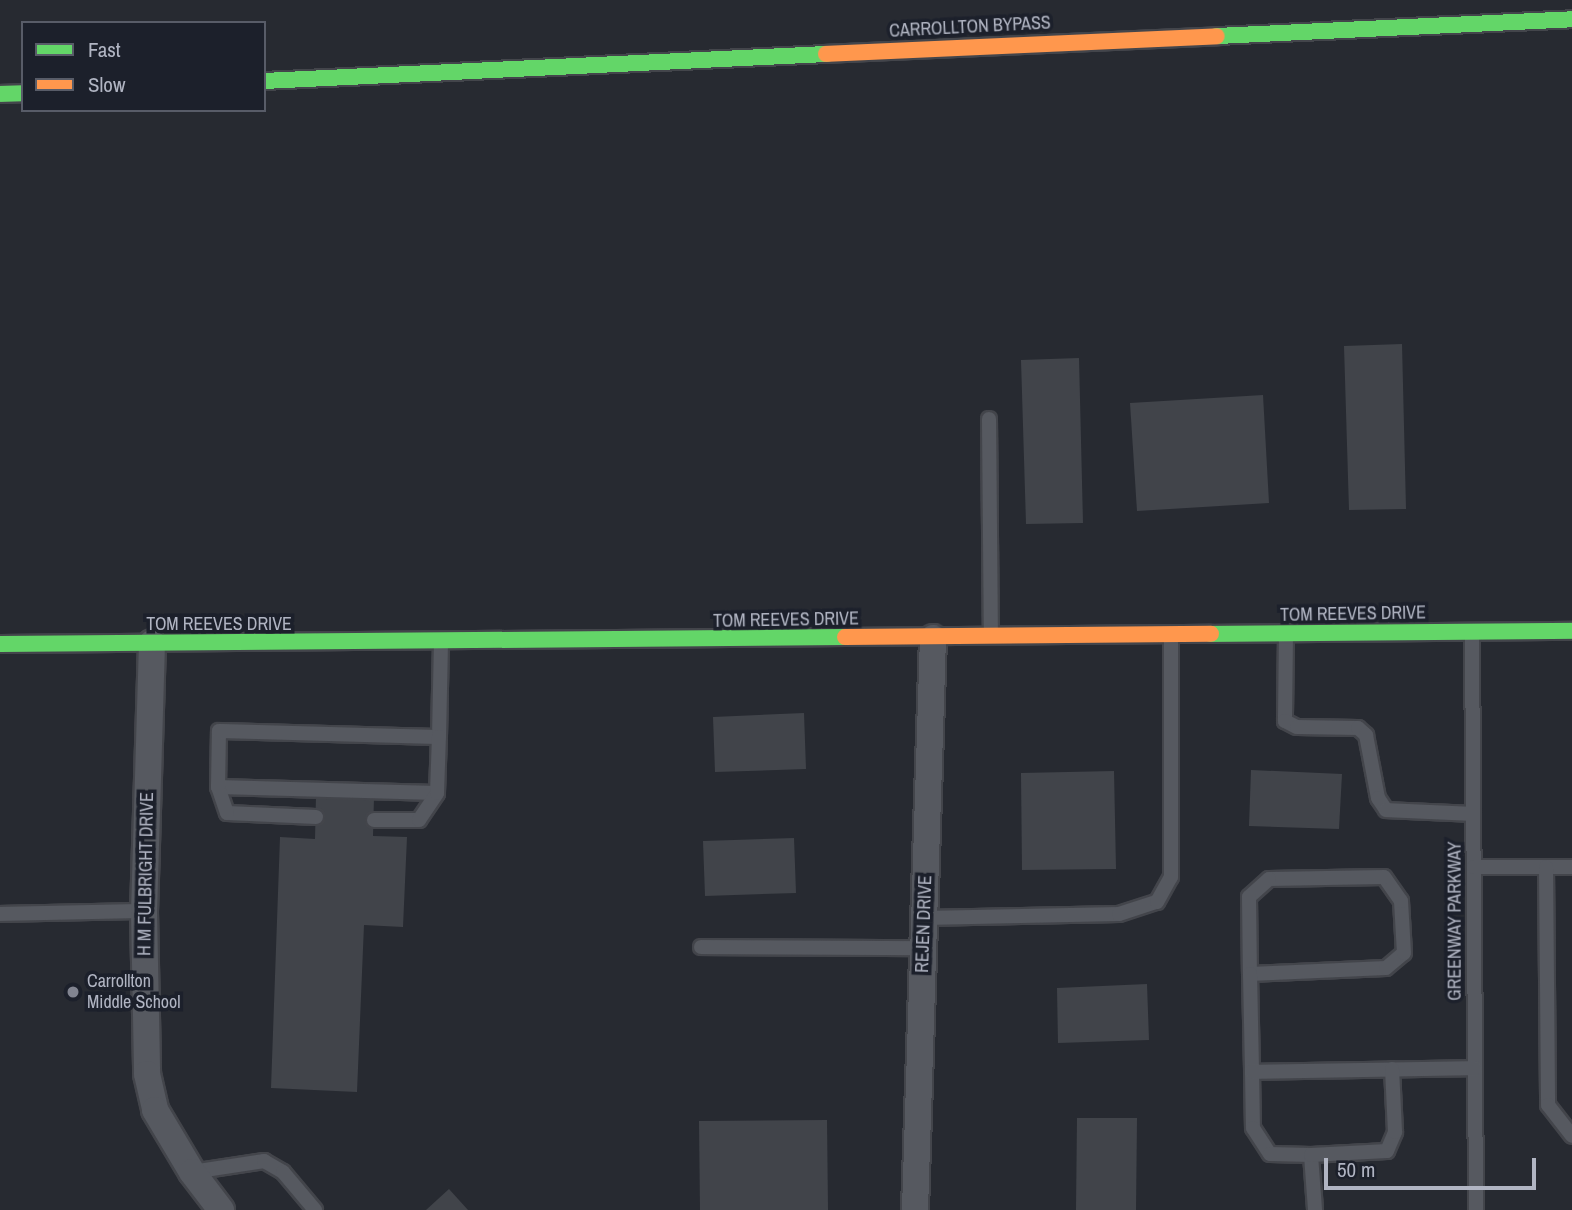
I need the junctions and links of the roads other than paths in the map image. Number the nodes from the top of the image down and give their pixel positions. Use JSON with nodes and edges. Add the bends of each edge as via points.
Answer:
{"nodes":[{"id":1,"x":1553,"y":2,"type":"dead end"},
{"id":2,"x":1572,"y":19,"type":"edge"},
{"id":3,"x":1412,"y":27,"type":"junction"},
{"id":4,"x":266,"y":81,"type":"edge"},
{"id":5,"x":21,"y":93,"type":"edge"},
{"id":6,"x":0,"y":94,"type":"edge"},
{"id":7,"x":989,"y":419,"type":"dead end"},
{"id":8,"x":1572,"y":631,"type":"edge"},
{"id":9,"x":1472,"y":632,"type":"junction"},
{"id":10,"x":1286,"y":634,"type":"junction"},
{"id":11,"x":1171,"y":636,"type":"junction"},
{"id":12,"x":933,"y":638,"type":"junction"},
{"id":13,"x":991,"y":638,"type":"junction"},
{"id":14,"x":152,"y":643,"type":"junction"},
{"id":15,"x":441,"y":643,"type":"junction"},
{"id":16,"x":0,"y":644,"type":"edge"},
{"id":17,"x":439,"y":737,"type":"junction"},
{"id":18,"x":218,"y":788,"type":"junction"},
{"id":19,"x":437,"y":793,"type":"junction"},
{"id":20,"x":1474,"y":814,"type":"junction"},
{"id":21,"x":316,"y":817,"type":"dead end"},
{"id":22,"x":373,"y":820,"type":"dead end"},
{"id":23,"x":1474,"y":867,"type":"junction"},
{"id":24,"x":1546,"y":867,"type":"junction"},
{"id":25,"x":1572,"y":867,"type":"edge"},
{"id":26,"x":144,"y":911,"type":"junction"},
{"id":27,"x":0,"y":914,"type":"edge"},
{"id":28,"x":924,"y":918,"type":"junction"},
{"id":29,"x":701,"y":947,"type":"dead end"},
{"id":30,"x":923,"y":948,"type":"junction"},
{"id":31,"x":1250,"y":974,"type":"junction"},
{"id":32,"x":1475,"y":1068,"type":"junction"},
{"id":33,"x":1392,"y":1069,"type":"junction"},
{"id":34,"x":1252,"y":1072,"type":"junction"},
{"id":35,"x":1572,"y":1136,"type":"edge"},
{"id":36,"x":1311,"y":1155,"type":"junction"},
{"id":37,"x":192,"y":1172,"type":"junction"},
{"id":38,"x":221,"y":1210,"type":"edge"},
{"id":39,"x":314,"y":1210,"type":"edge"},
{"id":40,"x":915,"y":1210,"type":"edge"},
{"id":41,"x":1315,"y":1210,"type":"edge"},
{"id":42,"x":1476,"y":1210,"type":"edge"}],
"edges":[{"from":1,"to":3,"type":"street"},
{"from":2,"to":3,"type":"street","name":"CARROLLTON BYPASS"},
{"from":3,"to":4,"type":"street","name":"CARROLLTON BYPASS"},
{"from":5,"to":6,"type":"street"},
{"from":7,"to":13,"type":"lane"},
{"from":8,"to":9,"type":"street","name":"TOM REEVES DRIVE"},
{"from":9,"to":10,"type":"street","name":"TOM REEVES DRIVE"},
{"from":9,"to":20,"type":"lane","name":"GREENWAY PARKWAY"},
{"from":10,"to":11,"type":"street","name":"TOM REEVES DRIVE"},
{"from":10,"to":20,"type":"lane","via":[[1285,721],[1297,727],[1358,728],[1366,735],[1378,798],[1386,810]]},
{"from":11,"to":13,"type":"street","name":"TOM REEVES DRIVE"},
{"from":11,"to":28,"type":"lane","via":[[1171,877],[1157,901],[1119,914]]},
{"from":12,"to":13,"type":"street","name":"TOM REEVES DRIVE"},
{"from":12,"to":15,"type":"street","name":"TOM REEVES DRIVE"},
{"from":12,"to":28,"type":"street","name":"REJEN DRIVE"},
{"from":14,"to":15,"type":"street","name":"TOM REEVES DRIVE"},
{"from":14,"to":16,"type":"street","name":"TOM REEVES DRIVE"},
{"from":14,"to":26,"type":"street","name":"H M FULBRIGHT DRIVE"},
{"from":15,"to":17,"type":"lane"},
{"from":17,"to":18,"type":"lane","via":[[219,732]]},
{"from":17,"to":19,"type":"lane"},
{"from":18,"to":19,"type":"lane"},
{"from":18,"to":21,"type":"lane","via":[[227,813]]},
{"from":19,"to":22,"type":"lane","via":[[419,820]]},
{"from":20,"to":23,"type":"lane","name":"GREENWAY PARKWAY"},
{"from":23,"to":24,"type":"lane"},
{"from":23,"to":32,"type":"lane","name":"GREENWAY PARKWAY"},
{"from":24,"to":25,"type":"lane"},
{"from":24,"to":35,"type":"lane","via":[[1548,1105]]},
{"from":26,"to":27,"type":"lane"},
{"from":26,"to":37,"type":"street","name":"H M FULBRIGHT DRIVE","via":[[147,1074],[155,1110]]},
{"from":28,"to":30,"type":"street","name":"REJEN DRIVE"},
{"from":29,"to":30,"type":"lane"},
{"from":30,"to":40,"type":"street","name":"REJEN DRIVE"},
{"from":31,"to":31,"type":"lane","via":[[1249,897],[1269,879],[1384,877],[1401,901],[1404,953],[1385,968]]},
{"from":31,"to":34,"type":"lane"},
{"from":32,"to":33,"type":"lane"},
{"from":32,"to":42,"type":"lane","name":"GREENWAY PARKWAY"},
{"from":33,"to":34,"type":"lane"},
{"from":33,"to":36,"type":"lane","via":[[1395,1132],[1387,1151]]},
{"from":34,"to":36,"type":"lane","via":[[1253,1128],[1270,1154]]},
{"from":36,"to":41,"type":"lane"},
{"from":37,"to":38,"type":"street","name":"H M FULBRIGHT DRIVE"},
{"from":37,"to":39,"type":"lane","via":[[264,1161],[283,1172]]}]}
